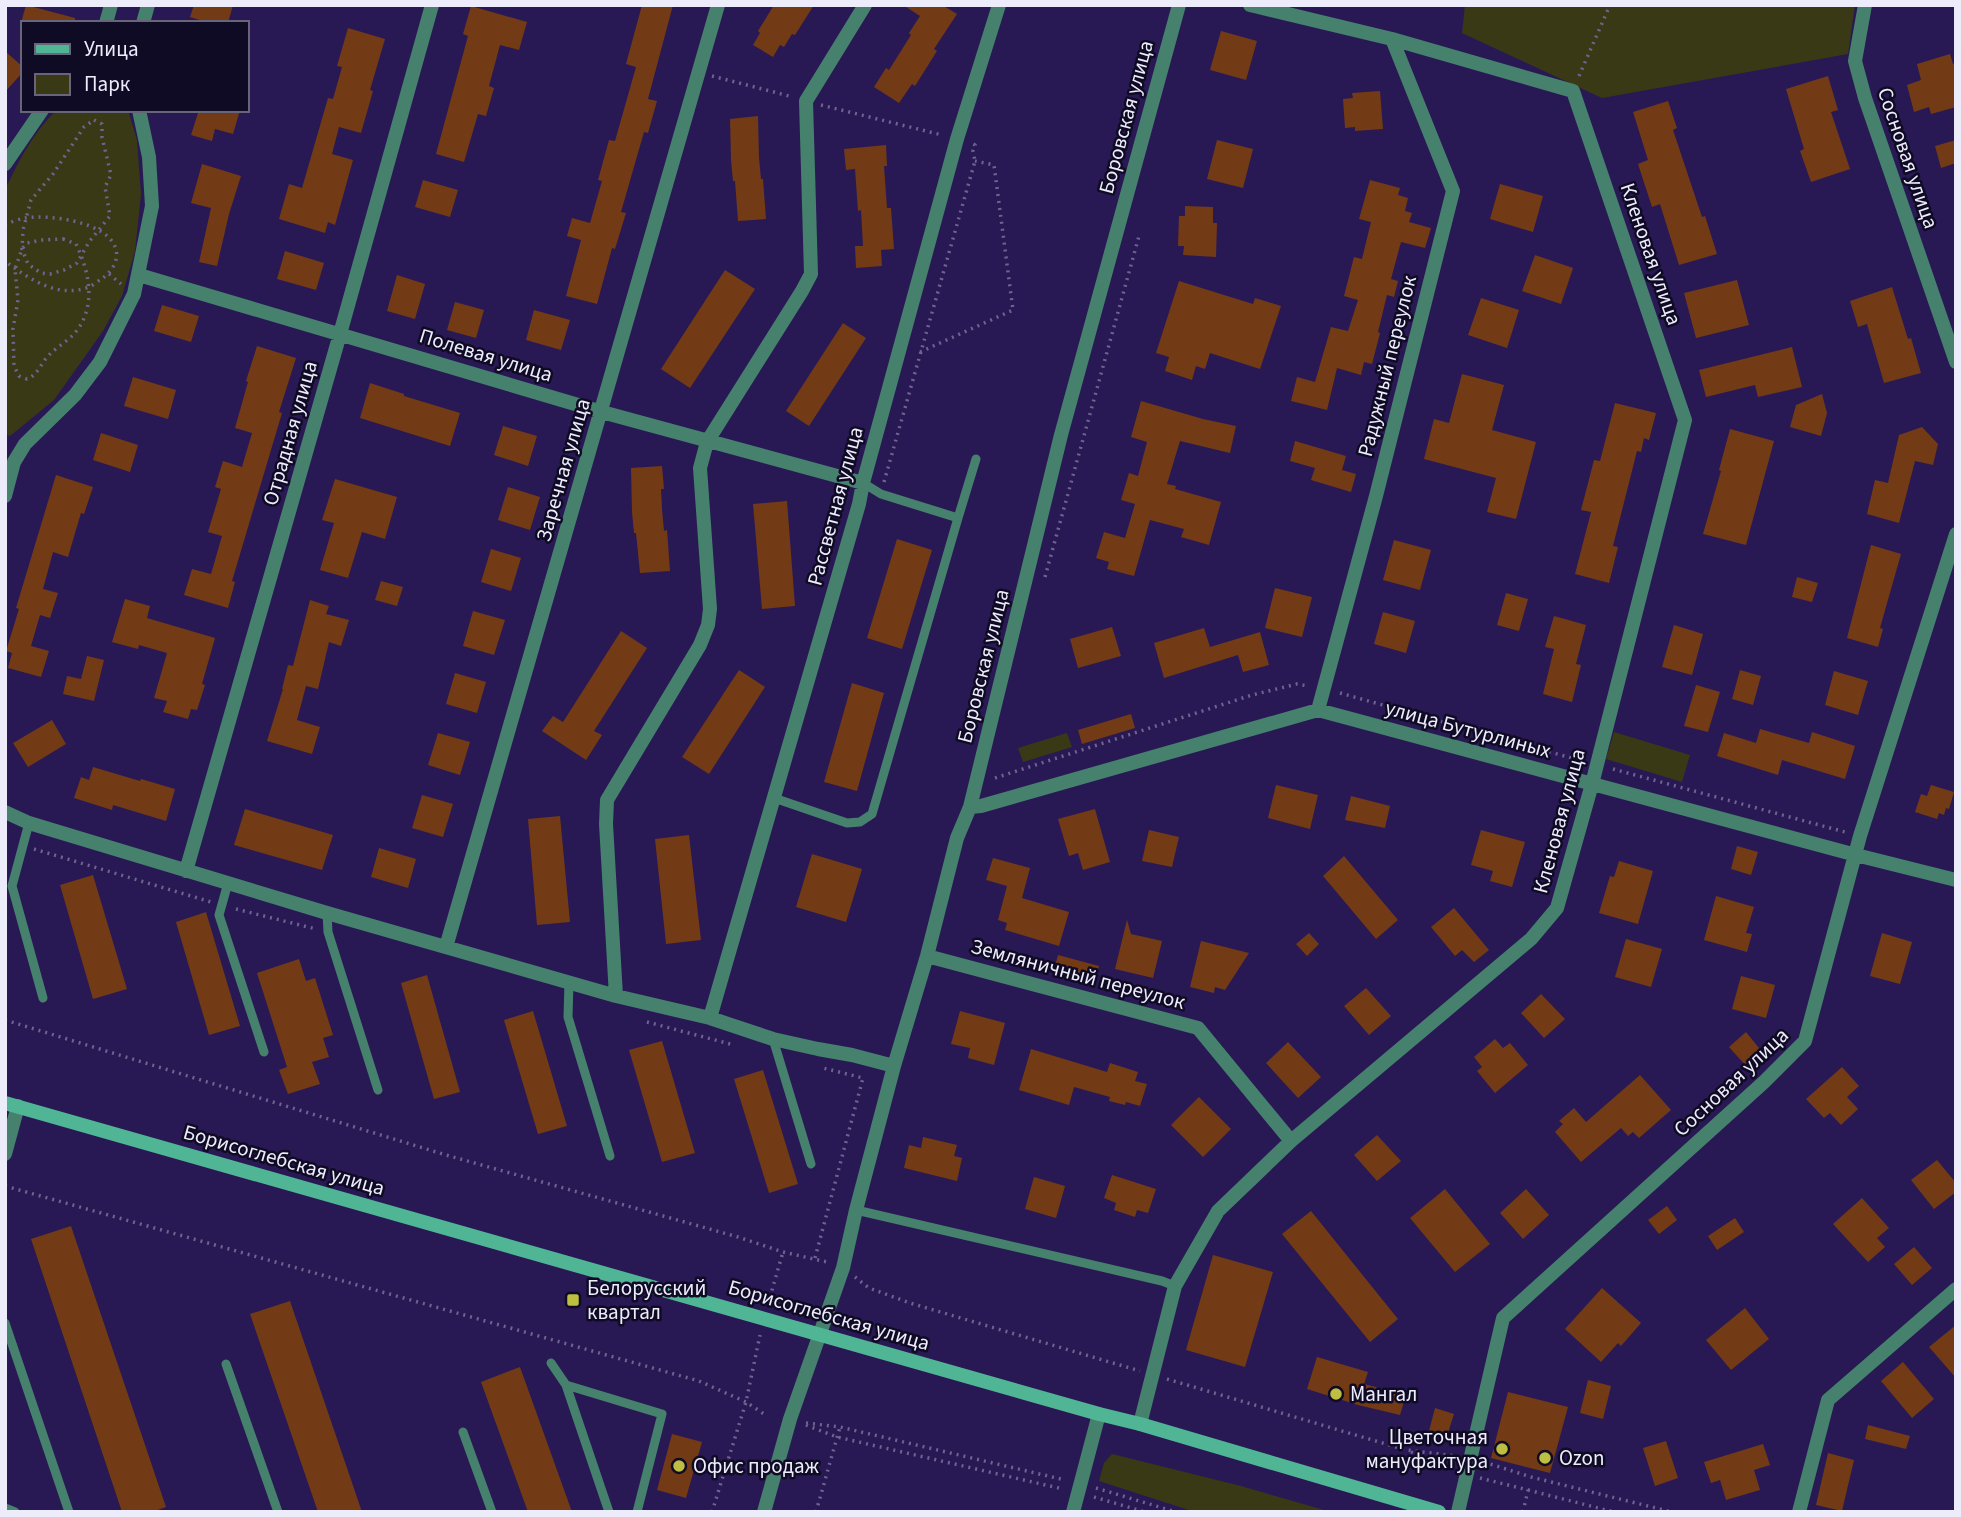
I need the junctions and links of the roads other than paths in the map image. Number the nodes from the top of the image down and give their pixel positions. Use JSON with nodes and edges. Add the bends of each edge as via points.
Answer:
{"nodes":[{"id":1,"x":432,"y":5,"type":"edge"},
{"id":2,"x":718,"y":5,"type":"edge"},
{"id":3,"x":865,"y":5,"type":"edge"},
{"id":4,"x":999,"y":5,"type":"edge"},
{"id":5,"x":1179,"y":5,"type":"edge"},
{"id":6,"x":1250,"y":5,"type":"edge"},
{"id":7,"x":1865,"y":5,"type":"edge"},
{"id":8,"x":1392,"y":39,"type":"junction"},
{"id":9,"x":41,"y":112,"type":"edge"},
{"id":10,"x":139,"y":112,"type":"edge"},
{"id":11,"x":5,"y":164,"type":"edge"},
{"id":12,"x":139,"y":275,"type":"junction"},
{"id":13,"x":340,"y":334,"type":"junction"},
{"id":14,"x":1956,"y":362,"type":"edge"},
{"id":15,"x":602,"y":412,"type":"junction"},
{"id":16,"x":708,"y":442,"type":"junction"},
{"id":17,"x":976,"y":459,"type":"dead end"},
{"id":18,"x":10,"y":460,"type":"edge"},
{"id":19,"x":863,"y":483,"type":"junction"},
{"id":20,"x":5,"y":496,"type":"edge"},
{"id":21,"x":958,"y":518,"type":"junction"},
{"id":22,"x":1956,"y":534,"type":"edge"},
{"id":23,"x":1318,"y":710,"type":"junction"},
{"id":24,"x":1592,"y":784,"type":"junction"},
{"id":25,"x":774,"y":798,"type":"junction"},
{"id":26,"x":970,"y":807,"type":"junction"},
{"id":27,"x":5,"y":812,"type":"edge"},
{"id":28,"x":29,"y":823,"type":"junction"},
{"id":29,"x":1856,"y":855,"type":"junction"},
{"id":30,"x":186,"y":871,"type":"junction"},
{"id":31,"x":1956,"y":880,"type":"edge"},
{"id":32,"x":228,"y":883,"type":"junction"},
{"id":33,"x":327,"y":913,"type":"junction"},
{"id":34,"x":446,"y":947,"type":"junction"},
{"id":35,"x":928,"y":956,"type":"junction"},
{"id":36,"x":569,"y":982,"type":"junction"},
{"id":37,"x":616,"y":996,"type":"junction"},
{"id":38,"x":43,"y":998,"type":"dead end"},
{"id":39,"x":710,"y":1018,"type":"junction"},
{"id":40,"x":773,"y":1039,"type":"junction"},
{"id":41,"x":264,"y":1052,"type":"dead end"},
{"id":42,"x":894,"y":1066,"type":"junction"},
{"id":43,"x":378,"y":1090,"type":"dead end"},
{"id":44,"x":12,"y":1105,"type":"edge"},
{"id":45,"x":1291,"y":1141,"type":"junction"},
{"id":46,"x":5,"y":1154,"type":"edge"},
{"id":47,"x":611,"y":1156,"type":"dead end"},
{"id":48,"x":811,"y":1164,"type":"dead end"},
{"id":49,"x":856,"y":1210,"type":"junction"},
{"id":50,"x":1175,"y":1286,"type":"junction"},
{"id":51,"x":1956,"y":1289,"type":"edge"},
{"id":52,"x":5,"y":1323,"type":"edge"},
{"id":53,"x":818,"y":1334,"type":"junction"},
{"id":54,"x":551,"y":1363,"type":"dead end"},
{"id":55,"x":226,"y":1364,"type":"dead end"},
{"id":56,"x":566,"y":1385,"type":"junction"},
{"id":57,"x":1099,"y":1414,"type":"junction"},
{"id":58,"x":1140,"y":1424,"type":"junction"},
{"id":59,"x":463,"y":1432,"type":"dead end"},
{"id":60,"x":5,"y":1508,"type":"edge"},
{"id":61,"x":15,"y":1512,"type":"edge"},
{"id":62,"x":69,"y":1512,"type":"edge"},
{"id":63,"x":278,"y":1512,"type":"edge"},
{"id":64,"x":492,"y":1512,"type":"edge"},
{"id":65,"x":609,"y":1512,"type":"edge"},
{"id":66,"x":637,"y":1512,"type":"edge"},
{"id":67,"x":764,"y":1512,"type":"edge"},
{"id":68,"x":1073,"y":1512,"type":"edge"},
{"id":69,"x":1439,"y":1512,"type":"edge"},
{"id":70,"x":1458,"y":1512,"type":"edge"},
{"id":71,"x":1799,"y":1512,"type":"edge"}],
"edges":[{"from":1,"to":13,"type":"street","name":"Отрадная улица"},
{"from":2,"to":15,"type":"street","name":"Заречная улица"},
{"from":3,"to":16,"type":"street","via":[[806,101],[811,274]]},
{"from":4,"to":19,"type":"street","name":"Рассветная улица","via":[[957,139]]},
{"from":5,"to":26,"type":"street","name":"Боровская улица","via":[[1060,435]]},
{"from":6,"to":8,"type":"street"},
{"from":7,"to":14,"type":"street","name":"Сосновая улица","via":[[1855,61]]},
{"from":8,"to":23,"type":"street","name":"Радужный переулок","via":[[1453,191]]},
{"from":8,"to":24,"type":"street","name":"Кленовая улица","via":[[1573,90],[1685,419]]},
{"from":9,"to":11,"type":"street"},
{"from":10,"to":12,"type":"street","via":[[149,157],[152,206]]},
{"from":12,"to":13,"type":"street","name":"Полевая улица"},
{"from":12,"to":18,"type":"street","via":[[134,295],[100,362],[75,395]]},
{"from":13,"to":15,"type":"street","name":"Полевая улица"},
{"from":13,"to":30,"type":"street","name":"Отрадная улица"},
{"from":15,"to":16,"type":"street","name":"Полевая улица"},
{"from":15,"to":34,"type":"street","name":"Заречная улица"},
{"from":16,"to":19,"type":"street","name":"Полевая улица"},
{"from":16,"to":37,"type":"street","via":[[700,468],[708,625],[607,800]]},
{"from":17,"to":21,"type":"lane"},
{"from":18,"to":20,"type":"street"},
{"from":19,"to":21,"type":"lane","via":[[881,494]]},
{"from":19,"to":25,"type":"street","name":"Рассветная улица"},
{"from":21,"to":25,"type":"lane","via":[[872,814],[847,823]]},
{"from":22,"to":29,"type":"street","name":"Сосновая улица"},
{"from":23,"to":24,"type":"street","name":"улица Бутурлиных"},
{"from":23,"to":26,"type":"street"},
{"from":24,"to":29,"type":"street","name":"улица Бутурлиных"},
{"from":24,"to":45,"type":"street","name":"Кленовая улица","via":[[1557,908],[1549,919]]},
{"from":25,"to":39,"type":"street","name":"Рассветная улица"},
{"from":26,"to":35,"type":"street","name":"Боровская улица","via":[[957,838]]},
{"from":27,"to":28,"type":"street"},
{"from":28,"to":30,"type":"street"},
{"from":28,"to":38,"type":"lane","via":[[12,887]]},
{"from":29,"to":31,"type":"street","name":"улица Бутурлиных"},
{"from":29,"to":70,"type":"street","name":"Сосновая улица","via":[[1805,1041],[1503,1318]]},
{"from":30,"to":32,"type":"street"},
{"from":32,"to":33,"type":"street"},
{"from":32,"to":41,"type":"lane","via":[[219,915]]},
{"from":33,"to":34,"type":"street"},
{"from":33,"to":43,"type":"lane","via":[[328,932]]},
{"from":34,"to":36,"type":"street"},
{"from":35,"to":42,"type":"street","name":"Боровская улица"},
{"from":35,"to":45,"type":"street","name":"Земляничный переулок","via":[[1198,1028]]},
{"from":36,"to":37,"type":"street"},
{"from":36,"to":47,"type":"lane","via":[[568,1017]]},
{"from":37,"to":39,"type":"street"},
{"from":39,"to":40,"type":"street"},
{"from":40,"to":42,"type":"street"},
{"from":40,"to":48,"type":"lane"},
{"from":42,"to":49,"type":"street","name":"Боровская улица"},
{"from":44,"to":46,"type":"street"},
{"from":44,"to":53,"type":"street","name":"Борисоглебская улица"},
{"from":45,"to":50,"type":"street","name":"Кленовая улица","via":[[1218,1212]]},
{"from":49,"to":50,"type":"lane"},
{"from":49,"to":53,"type":"street","name":"Боровская улица","via":[[843,1268]]},
{"from":50,"to":58,"type":"street","name":"Кленовая улица"},
{"from":51,"to":71,"type":"street","via":[[1828,1400]]},
{"from":52,"to":62,"type":"lane"},
{"from":53,"to":57,"type":"street","name":"Борисоглебская улица"},
{"from":53,"to":67,"type":"street","name":"Боровская улица"},
{"from":54,"to":56,"type":"lane"},
{"from":55,"to":63,"type":"lane"},
{"from":56,"to":65,"type":"lane"},
{"from":56,"to":66,"type":"lane","via":[[662,1414]]},
{"from":57,"to":58,"type":"street","name":"Борисоглебская улица"},
{"from":57,"to":68,"type":"street"},
{"from":58,"to":69,"type":"street","name":"Борисоглебская улица"},
{"from":59,"to":64,"type":"lane"},
{"from":60,"to":61,"type":"lane"}]}
